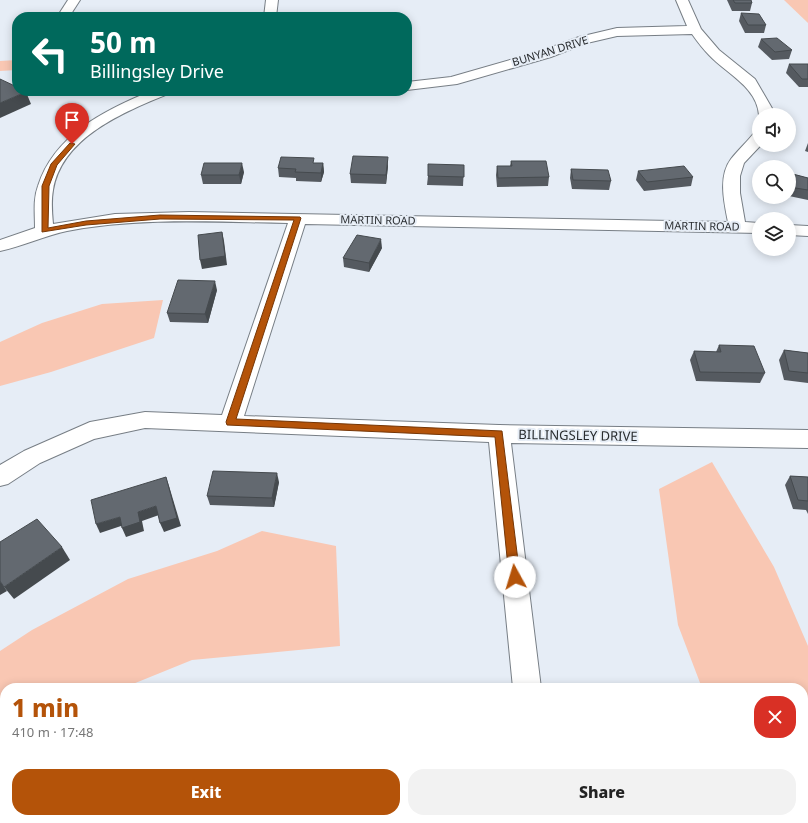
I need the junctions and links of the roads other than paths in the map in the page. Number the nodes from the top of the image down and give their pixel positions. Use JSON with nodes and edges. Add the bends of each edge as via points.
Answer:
{"nodes":[{"id":1,"x":74,"y":0,"type":"edge"},
{"id":2,"x":272,"y":0,"type":"edge"},
{"id":3,"x":682,"y":0,"type":"edge"},
{"id":4,"x":66,"y":12,"type":"edge"},
{"id":5,"x":271,"y":12,"type":"edge"},
{"id":6,"x":695,"y":30,"type":"junction"},
{"id":7,"x":412,"y":86,"type":"edge"},
{"id":8,"x":152,"y":96,"type":"edge"},
{"id":9,"x":765,"y":108,"type":"edge"},
{"id":10,"x":752,"y":147,"type":"edge"},
{"id":11,"x":298,"y":218,"type":"junction"},
{"id":12,"x":737,"y":226,"type":"junction"},
{"id":13,"x":752,"y":227,"type":"edge"},
{"id":14,"x":796,"y":230,"type":"edge"},
{"id":15,"x":44,"y":231,"type":"junction"},
{"id":16,"x":808,"y":231,"type":"edge"},
{"id":17,"x":0,"y":246,"type":"edge"},
{"id":18,"x":230,"y":422,"type":"junction"},
{"id":19,"x":499,"y":434,"type":"junction"},
{"id":20,"x":808,"y":439,"type":"edge"},
{"id":21,"x":0,"y":477,"type":"edge"},
{"id":22,"x":526,"y":683,"type":"edge"}],
"edges":[{"from":1,"to":4,"type":"street"},
{"from":2,"to":5,"type":"street"},
{"from":3,"to":6,"type":"street"},
{"from":6,"to":7,"type":"street","name":"BUNYAN DRIVE","via":[[617,32],[583,40],[546,54],[452,81]]},
{"from":6,"to":9,"type":"street","via":[[714,53],[750,82]]},
{"from":8,"to":15,"type":"street","via":[[103,119],[80,135],[54,164],[45,186]]},
{"from":10,"to":12,"type":"street","via":[[736,163],[731,196]]},
{"from":11,"to":12,"type":"street","name":"MARTIN ROAD"},
{"from":11,"to":15,"type":"street","name":"MARTIN ROAD","via":[[160,217],[86,223]]},
{"from":11,"to":18,"type":"street"},
{"from":12,"to":13,"type":"street","name":"MARTIN ROAD"},
{"from":14,"to":16,"type":"street"},
{"from":15,"to":17,"type":"street","name":"MARTIN ROAD"},
{"from":18,"to":19,"type":"street","name":"BILLINGSLEY DRIVE"},
{"from":18,"to":21,"type":"street","name":"BILLINGSLEY DRIVE","via":[[145,420],[90,431],[32,457]]},
{"from":19,"to":20,"type":"street","name":"BILLINGSLEY DRIVE"},
{"from":19,"to":22,"type":"street"}]}
